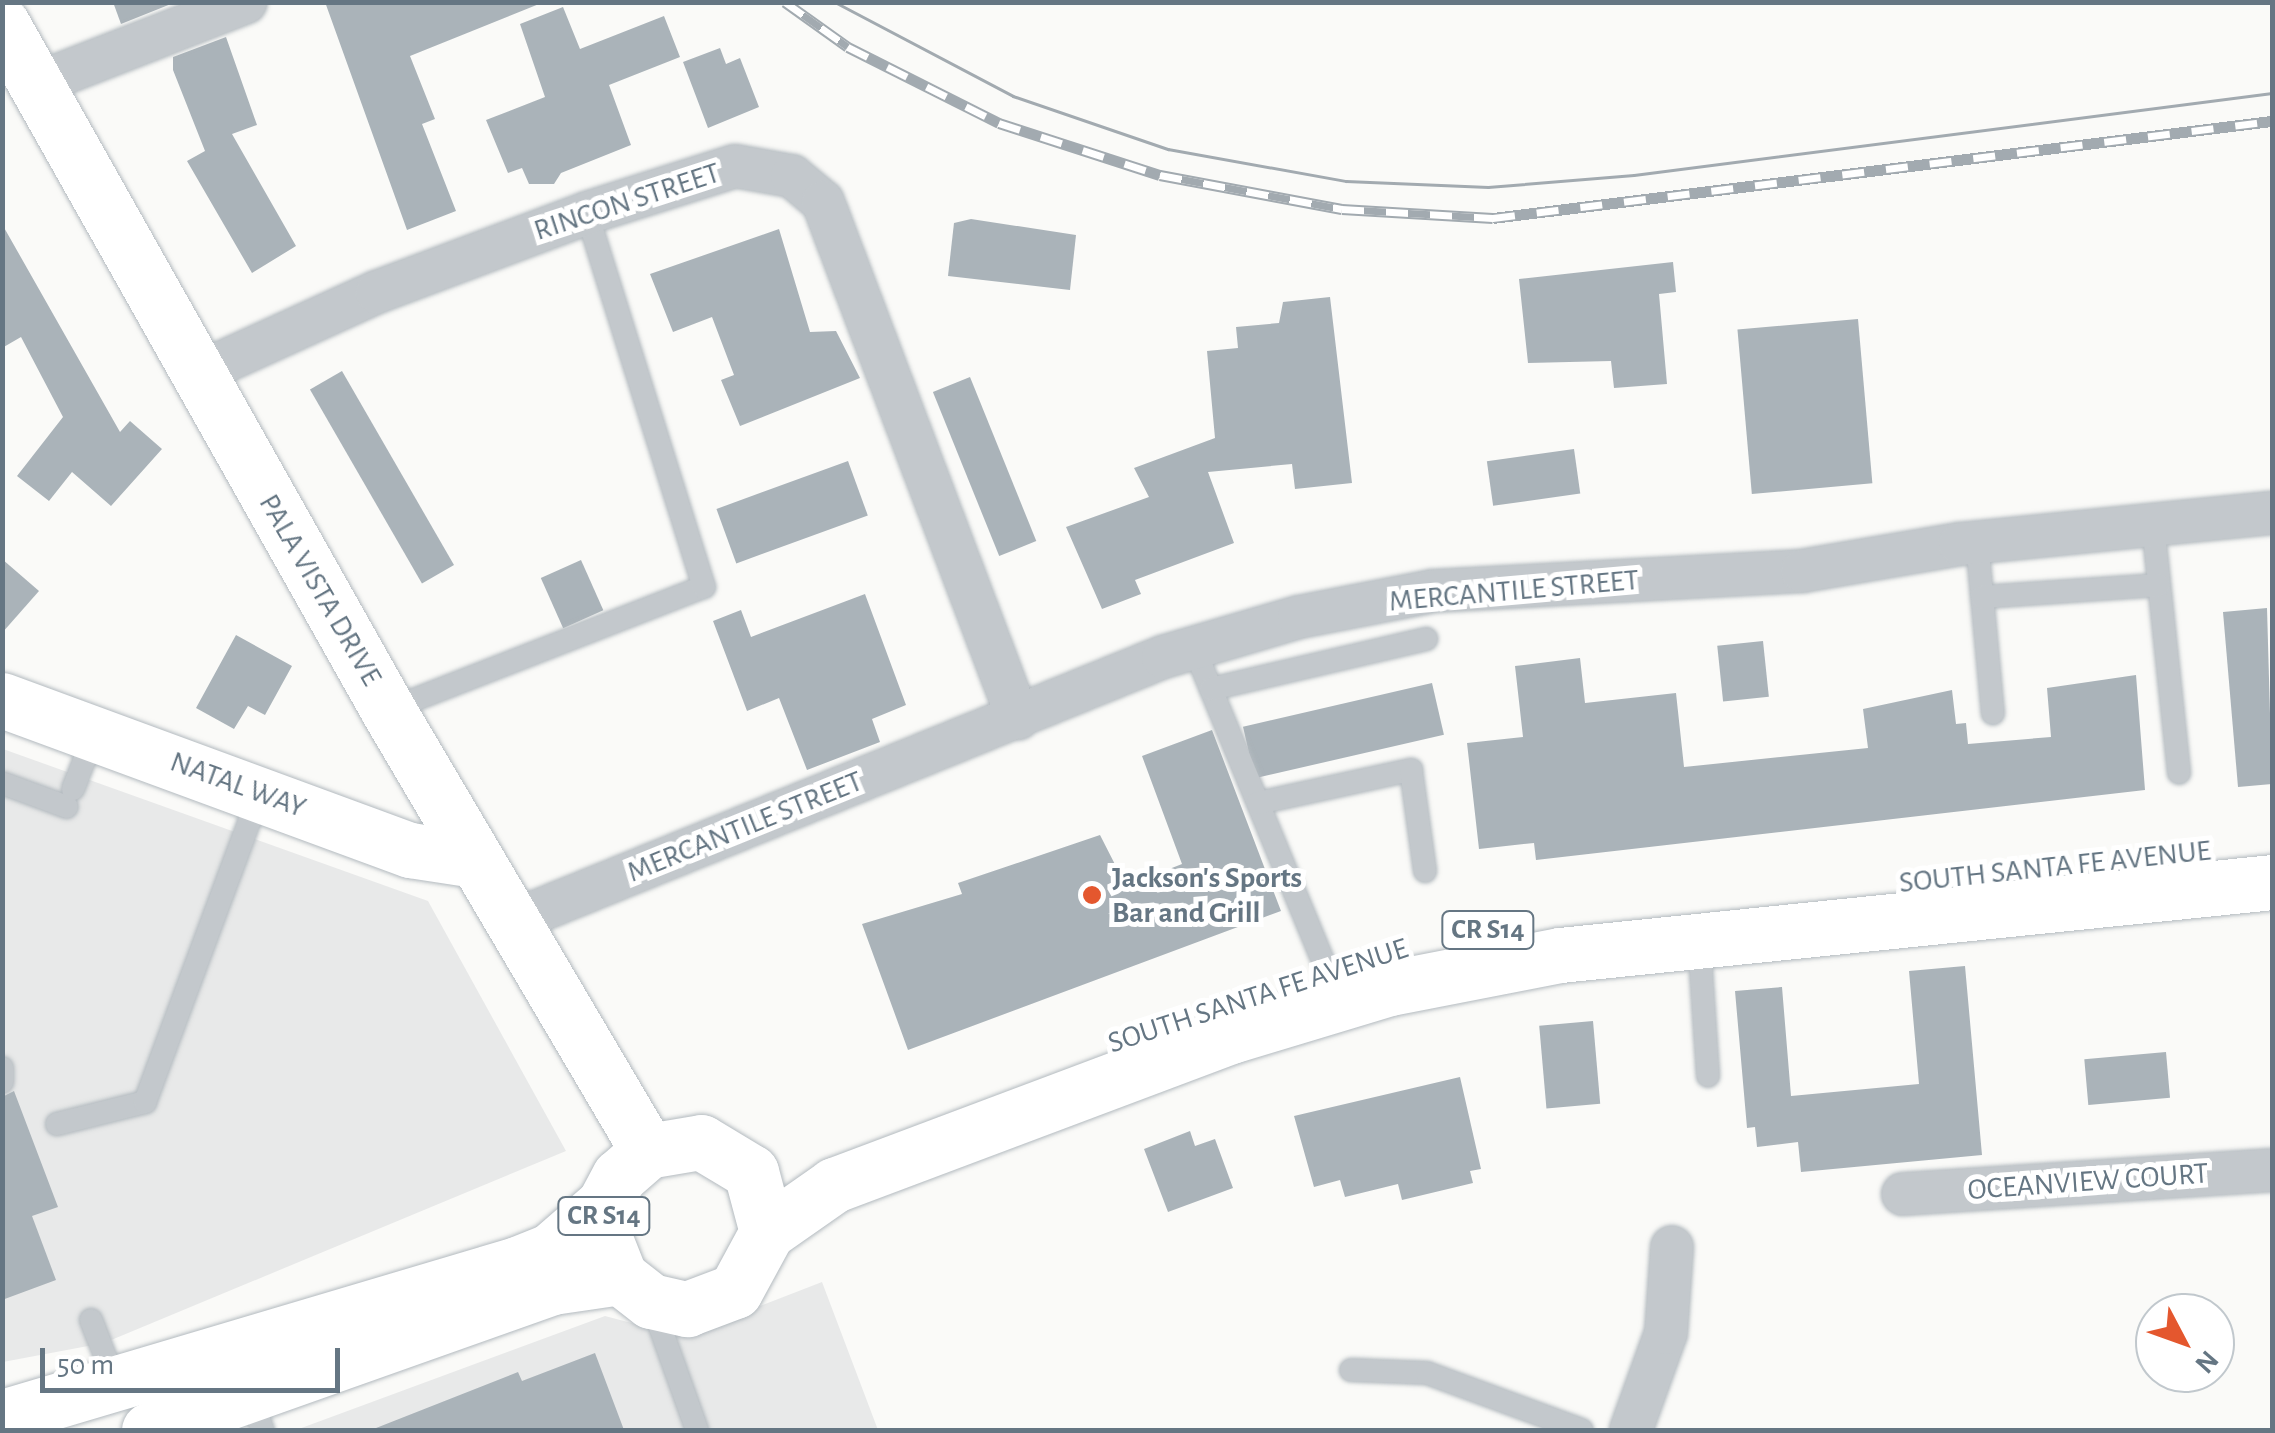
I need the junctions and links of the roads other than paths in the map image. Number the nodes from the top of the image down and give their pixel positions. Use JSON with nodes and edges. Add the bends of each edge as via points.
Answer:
{"nodes":[{"id":1,"x":246,"y":2,"type":"edge"},
{"id":2,"x":3,"y":26,"type":"edge"},
{"id":3,"x":36,"y":84,"type":"junction"},
{"id":4,"x":587,"y":213,"type":"junction"},
{"id":5,"x":198,"y":374,"type":"junction"},
{"id":6,"x":2272,"y":513,"type":"edge"},
{"id":7,"x":2153,"y":524,"type":"junction"},
{"id":8,"x":1978,"y":542,"type":"junction"},
{"id":9,"x":2159,"y":585,"type":"junction"},
{"id":10,"x":1982,"y":598,"type":"junction"},
{"id":11,"x":1426,"y":640,"type":"dead end"},
{"id":12,"x":1194,"y":648,"type":"junction"},
{"id":13,"x":1210,"y":689,"type":"junction"},
{"id":14,"x":388,"y":710,"type":"junction"},
{"id":15,"x":6,"y":713,"type":"edge"},
{"id":16,"x":1993,"y":713,"type":"dead end"},
{"id":17,"x":1018,"y":718,"type":"junction"},
{"id":18,"x":95,"y":733,"type":"junction"},
{"id":19,"x":2179,"y":773,"type":"dead end"},
{"id":20,"x":2,"y":783,"type":"edge"},
{"id":21,"x":260,"y":792,"type":"junction"},
{"id":22,"x":1258,"y":803,"type":"junction"},
{"id":23,"x":2272,"y":846,"type":"edge"},
{"id":24,"x":475,"y":860,"type":"junction"},
{"id":25,"x":1425,"y":872,"type":"dead end"},
{"id":26,"x":2272,"y":882,"type":"edge"},
{"id":27,"x":511,"y":922,"type":"junction"},
{"id":28,"x":1699,"y":940,"type":"junction"},
{"id":29,"x":1326,"y":969,"type":"junction"},
{"id":30,"x":2,"y":1068,"type":"edge"},
{"id":31,"x":1708,"y":1076,"type":"dead end"},
{"id":32,"x":2,"y":1082,"type":"edge"},
{"id":33,"x":58,"y":1124,"type":"dead end"},
{"id":34,"x":648,"y":1151,"type":"junction"},
{"id":35,"x":739,"y":1158,"type":"junction"},
{"id":36,"x":2272,"y":1170,"type":"edge"},
{"id":37,"x":1902,"y":1194,"type":"dead end"},
{"id":38,"x":604,"y":1204,"type":"junction"},
{"id":39,"x":767,"y":1232,"type":"junction"},
{"id":40,"x":1672,"y":1247,"type":"dead end"},
{"id":41,"x":636,"y":1289,"type":"junction"},
{"id":42,"x":91,"y":1320,"type":"dead end"},
{"id":43,"x":1351,"y":1370,"type":"dead end"},
{"id":44,"x":114,"y":1379,"type":"junction"},
{"id":45,"x":256,"y":1412,"type":"edge"},
{"id":46,"x":2,"y":1417,"type":"edge"},
{"id":47,"x":149,"y":1430,"type":"edge"},
{"id":48,"x":697,"y":1430,"type":"edge"},
{"id":49,"x":1582,"y":1430,"type":"edge"},
{"id":50,"x":1631,"y":1430,"type":"edge"}],
"edges":[{"from":1,"to":3,"type":"street"},
{"from":2,"to":3,"type":"main road","name":"PALA VISTA DRIVE"},
{"from":3,"to":5,"type":"main road","name":"PALA VISTA DRIVE"},
{"from":4,"to":5,"type":"street","name":"RINCON STREET","via":[[377,292]]},
{"from":4,"to":14,"type":"lane","via":[[704,587]]},
{"from":4,"to":17,"type":"street","name":"RINCON STREET","via":[[736,166],[792,176],[822,202]]},
{"from":5,"to":14,"type":"main road","name":"PALA VISTA DRIVE"},
{"from":6,"to":7,"type":"street","name":"MERCANTILE STREET"},
{"from":7,"to":8,"type":"street","name":"MERCANTILE STREET"},
{"from":7,"to":9,"type":"lane"},
{"from":8,"to":10,"type":"lane"},
{"from":8,"to":12,"type":"street","name":"MERCANTILE STREET","via":[[1802,571],[1433,591],[1299,617]]},
{"from":9,"to":10,"type":"lane"},
{"from":9,"to":19,"type":"lane"},
{"from":10,"to":16,"type":"lane"},
{"from":11,"to":13,"type":"lane"},
{"from":12,"to":13,"type":"lane"},
{"from":12,"to":17,"type":"street","name":"MERCANTILE STREET"},
{"from":13,"to":22,"type":"lane"},
{"from":14,"to":24,"type":"main road","name":"PALA VISTA DRIVE"},
{"from":15,"to":18,"type":"main road","name":"NATAL WAY"},
{"from":17,"to":27,"type":"street","name":"MERCANTILE STREET"},
{"from":18,"to":20,"type":"lane","via":[[70,798]]},
{"from":18,"to":21,"type":"main road","name":"NATAL WAY"},
{"from":21,"to":24,"type":"main road","name":"NATAL WAY","via":[[410,850]]},
{"from":21,"to":33,"type":"lane","via":[[144,1102]]},
{"from":22,"to":25,"type":"lane","via":[[1411,770]]},
{"from":22,"to":29,"type":"lane"},
{"from":23,"to":29,"type":"main road","name":"SOUTH SANTA FE AVENUE","number":"CR S14","via":[[1583,915],[1424,942]]},
{"from":24,"to":27,"type":"main road","name":"PALA VISTA DRIVE"},
{"from":26,"to":28,"type":"main road","name":"SOUTH SANTA FE AVENUE","number":"CR S14"},
{"from":27,"to":34,"type":"main road","name":"PALA VISTA DRIVE"},
{"from":28,"to":31,"type":"lane"},
{"from":28,"to":39,"type":"main road","name":"SOUTH SANTA FE AVENUE","number":"CR S14","via":[[1476,967],[1329,1005],[834,1185]]},
{"from":29,"to":35,"type":"main road","name":"SOUTH SANTA FE AVENUE","number":"CR S14","via":[[793,1161]]},
{"from":30,"to":32,"type":"lane"},
{"from":34,"to":35,"type":"main road","name":"SOUTH SANTA FE AVENUE","number":"CR S14","via":[[701,1142]]},
{"from":34,"to":38,"type":"main road","number":"CR S14","via":[[620,1176]]},
{"from":35,"to":39,"type":"main road","via":[[760,1190]]},
{"from":36,"to":37,"type":"street","name":"OCEANVIEW COURT"},
{"from":38,"to":41,"type":"main road","number":"CR S14","via":[[604,1239]]},
{"from":38,"to":44,"type":"main road","number":"CR S14","via":[[550,1251],[517,1264]]},
{"from":39,"to":41,"type":"main road","name":"SOUTH SANTA FE AVENUE","number":"CR S14","via":[[736,1291],[688,1309]]},
{"from":40,"to":50,"type":"street","via":[[1666,1333]]},
{"from":41,"to":45,"type":"main road","name":"SOUTH SANTA FE AVENUE","number":"CR S14","via":[[552,1287]]},
{"from":41,"to":48,"type":"lane"},
{"from":42,"to":44,"type":"lane"},
{"from":43,"to":49,"type":"lane","via":[[1428,1373]]},
{"from":44,"to":46,"type":"main road","number":"CR S14"},
{"from":45,"to":47,"type":"main road","name":"SOUTH SANTA FE AVENUE","number":"CR S14"}]}
